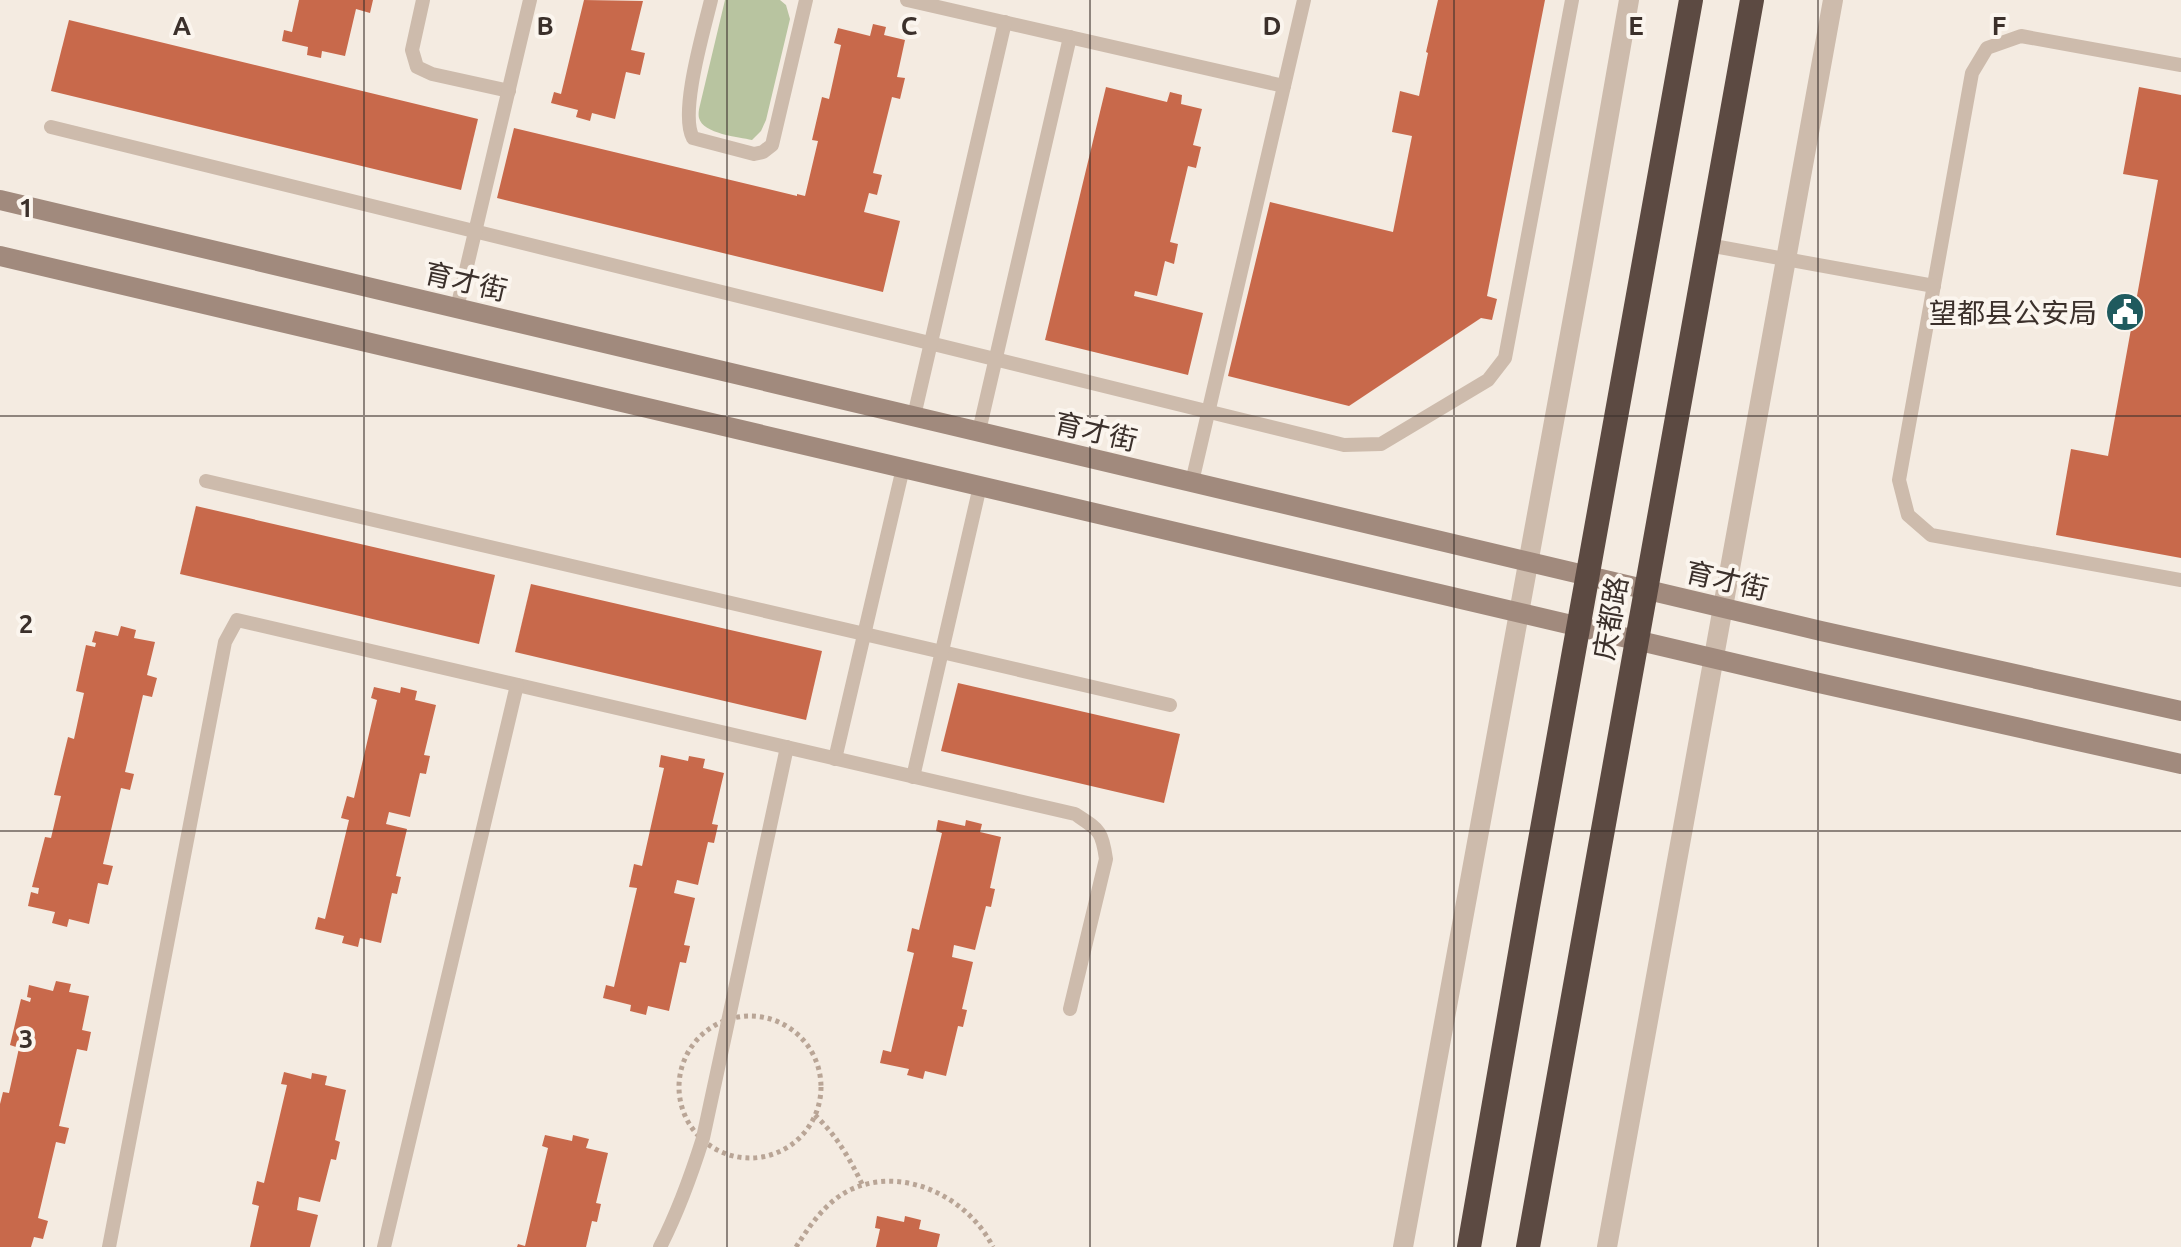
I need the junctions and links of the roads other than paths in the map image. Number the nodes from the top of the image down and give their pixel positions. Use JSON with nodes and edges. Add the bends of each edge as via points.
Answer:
{"nodes":[{"id":1,"x":423,"y":0,"type":"edge"},
{"id":2,"x":530,"y":0,"type":"edge"},
{"id":3,"x":711,"y":0,"type":"edge"},
{"id":4,"x":806,"y":0,"type":"edge"},
{"id":5,"x":907,"y":0,"type":"edge"},
{"id":6,"x":1304,"y":0,"type":"edge"},
{"id":7,"x":1572,"y":0,"type":"edge"},
{"id":8,"x":1629,"y":0,"type":"edge"},
{"id":9,"x":1691,"y":0,"type":"edge"},
{"id":10,"x":1752,"y":0,"type":"edge"},
{"id":11,"x":1833,"y":0,"type":"edge"},
{"id":12,"x":1005,"y":22,"type":"junction"},
{"id":13,"x":1070,"y":37,"type":"junction"},
{"id":14,"x":2181,"y":65,"type":"edge"},
{"id":15,"x":1284,"y":86,"type":"junction"},
{"id":16,"x":509,"y":91,"type":"junction"},
{"id":17,"x":51,"y":127,"type":"dead end"},
{"id":18,"x":0,"y":200,"type":"edge"},
{"id":19,"x":476,"y":231,"type":"junction"},
{"id":20,"x":1708,"y":245,"type":"junction"},
{"id":21,"x":0,"y":256,"type":"edge"},
{"id":22,"x":1786,"y":259,"type":"junction"},
{"id":23,"x":1934,"y":286,"type":"junction"},
{"id":24,"x":457,"y":308,"type":"junction"},
{"id":25,"x":931,"y":344,"type":"junction"},
{"id":26,"x":995,"y":360,"type":"junction"},
{"id":27,"x":1208,"y":412,"type":"junction"},
{"id":28,"x":914,"y":416,"type":"junction"},
{"id":29,"x":979,"y":431,"type":"junction"},
{"id":30,"x":903,"y":468,"type":"junction"},
{"id":31,"x":206,"y":481,"type":"dead end"},
{"id":32,"x":1192,"y":482,"type":"junction"},
{"id":33,"x":980,"y":486,"type":"junction"},
{"id":34,"x":1528,"y":561,"type":"junction"},
{"id":35,"x":1588,"y":575,"type":"junction"},
{"id":36,"x":2181,"y":580,"type":"edge"},
{"id":37,"x":1646,"y":589,"type":"junction"},
{"id":38,"x":1723,"y":608,"type":"junction"},
{"id":39,"x":1519,"y":613,"type":"junction"},
{"id":40,"x":1578,"y":627,"type":"junction"},
{"id":41,"x":864,"y":634,"type":"junction"},
{"id":42,"x":1637,"y":640,"type":"junction"},
{"id":43,"x":942,"y":652,"type":"junction"},
{"id":44,"x":1714,"y":659,"type":"junction"},
{"id":45,"x":517,"y":685,"type":"junction"},
{"id":46,"x":1170,"y":705,"type":"dead end"},
{"id":47,"x":2181,"y":711,"type":"edge"},
{"id":48,"x":787,"y":747,"type":"junction"},
{"id":49,"x":835,"y":759,"type":"junction"},
{"id":50,"x":2181,"y":764,"type":"edge"},
{"id":51,"x":913,"y":777,"type":"junction"},
{"id":52,"x":1070,"y":1009,"type":"dead end"},
{"id":53,"x":109,"y":1247,"type":"edge"},
{"id":54,"x":384,"y":1247,"type":"edge"},
{"id":55,"x":660,"y":1247,"type":"edge"},
{"id":56,"x":1403,"y":1247,"type":"edge"},
{"id":57,"x":1469,"y":1247,"type":"edge"},
{"id":58,"x":1528,"y":1247,"type":"edge"},
{"id":59,"x":1607,"y":1247,"type":"edge"}],
"edges":[{"from":1,"to":16,"type":"lane","via":[[412,50],[417,67]]},
{"from":2,"to":16,"type":"lane"},
{"from":3,"to":4,"type":"lane","via":[[688,103],[688,129],[693,138],[754,154],[772,145]]},
{"from":5,"to":12,"type":"lane"},
{"from":6,"to":15,"type":"lane"},
{"from":7,"to":27,"type":"lane","via":[[1505,358],[1488,380],[1381,444],[1344,445]]},
{"from":8,"to":34,"type":"street"},
{"from":9,"to":35,"type":"highway","name":"庆都路"},
{"from":10,"to":20,"type":"highway","name":"庆都路"},
{"from":11,"to":22,"type":"street"},
{"from":12,"to":13,"type":"lane"},
{"from":12,"to":25,"type":"lane"},
{"from":13,"to":15,"type":"lane"},
{"from":13,"to":26,"type":"lane"},
{"from":14,"to":23,"type":"lane","via":[[2021,36],[1987,48],[1972,73]]},
{"from":15,"to":27,"type":"lane"},
{"from":16,"to":19,"type":"lane"},
{"from":17,"to":19,"type":"lane"},
{"from":18,"to":24,"type":"street","name":"育才街"},
{"from":19,"to":24,"type":"lane"},
{"from":19,"to":25,"type":"lane"},
{"from":20,"to":22,"type":"lane"},
{"from":20,"to":37,"type":"highway","name":"庆都路"},
{"from":21,"to":30,"type":"street"},
{"from":22,"to":23,"type":"lane"},
{"from":22,"to":38,"type":"street"},
{"from":23,"to":36,"type":"lane","via":[[1899,480],[1908,515],[1931,535]]},
{"from":24,"to":28,"type":"street","name":"育才街"},
{"from":25,"to":26,"type":"lane"},
{"from":25,"to":28,"type":"lane"},
{"from":26,"to":27,"type":"lane"},
{"from":26,"to":29,"type":"lane"},
{"from":27,"to":32,"type":"lane"},
{"from":28,"to":29,"type":"street","name":"育才街"},
{"from":29,"to":32,"type":"street","name":"育才街"},
{"from":30,"to":33,"type":"street"},
{"from":30,"to":41,"type":"lane"},
{"from":31,"to":41,"type":"lane"},
{"from":32,"to":34,"type":"street","name":"育才街"},
{"from":33,"to":39,"type":"street"},
{"from":33,"to":43,"type":"lane"},
{"from":34,"to":35,"type":"street","name":"育才街"},
{"from":34,"to":39,"type":"street"},
{"from":35,"to":37,"type":"street","name":"育才街"},
{"from":35,"to":40,"type":"highway","name":"庆都路"},
{"from":37,"to":38,"type":"street","name":"育才街"},
{"from":37,"to":42,"type":"highway","name":"庆都路"},
{"from":38,"to":44,"type":"street"},
{"from":38,"to":47,"type":"street","name":"育才街"},
{"from":39,"to":40,"type":"street"},
{"from":39,"to":56,"type":"street"},
{"from":40,"to":42,"type":"street"},
{"from":40,"to":57,"type":"highway","name":"庆都路"},
{"from":41,"to":43,"type":"lane"},
{"from":41,"to":49,"type":"lane"},
{"from":42,"to":44,"type":"street"},
{"from":42,"to":58,"type":"highway","name":"庆都路"},
{"from":43,"to":46,"type":"lane"},
{"from":43,"to":51,"type":"lane"},
{"from":44,"to":50,"type":"street"},
{"from":44,"to":59,"type":"street"},
{"from":45,"to":48,"type":"lane"},
{"from":45,"to":53,"type":"lane","via":[[237,620],[225,642]]},
{"from":45,"to":54,"type":"lane"},
{"from":48,"to":49,"type":"lane"},
{"from":48,"to":55,"type":"lane","via":[[703,1138]]},
{"from":49,"to":51,"type":"lane"},
{"from":51,"to":52,"type":"lane","via":[[1075,814],[1104,838],[1106,859]]}]}
